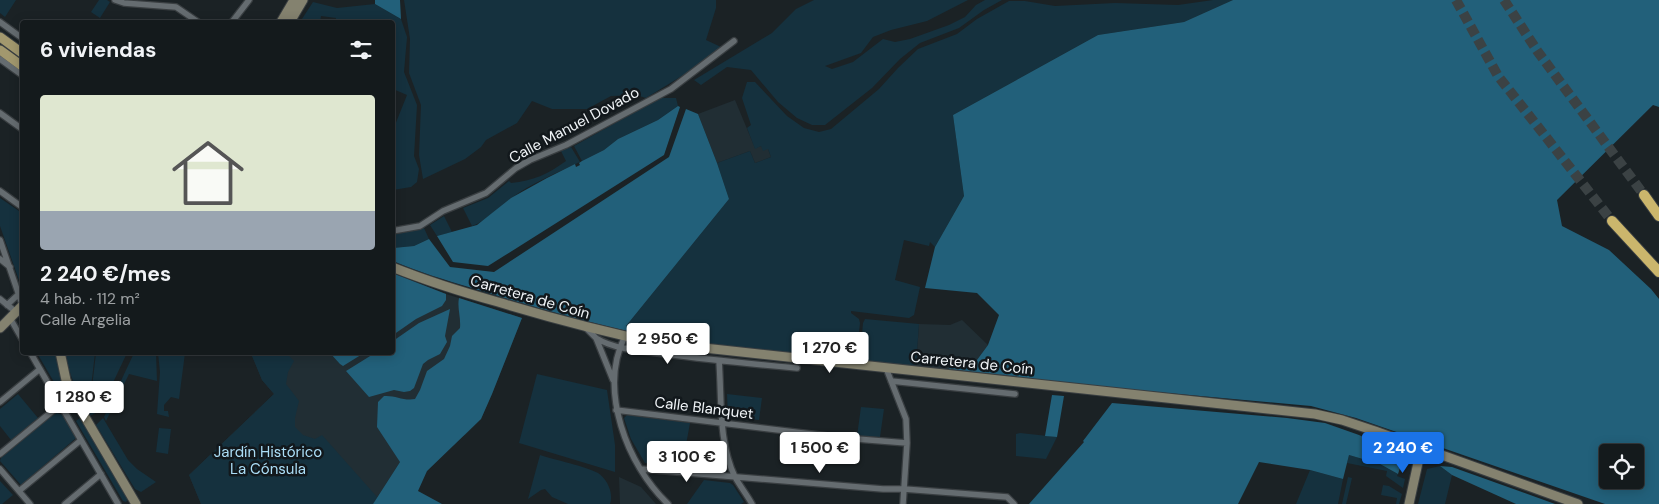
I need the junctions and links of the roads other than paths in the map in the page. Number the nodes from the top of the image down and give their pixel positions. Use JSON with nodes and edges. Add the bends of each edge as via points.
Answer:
{"nodes":[{"id":1,"x":115,"y":0,"type":"edge"},
{"id":2,"x":249,"y":0,"type":"edge"},
{"id":3,"x":294,"y":0,"type":"edge"},
{"id":4,"x":302,"y":0,"type":"edge"},
{"id":5,"x":195,"y":20,"type":"edge"},
{"id":6,"x":234,"y":20,"type":"edge"},
{"id":7,"x":282,"y":20,"type":"edge"},
{"id":8,"x":291,"y":20,"type":"edge"},
{"id":9,"x":0,"y":22,"type":"edge"},
{"id":10,"x":20,"y":37,"type":"edge"},
{"id":11,"x":0,"y":38,"type":"edge"},
{"id":12,"x":734,"y":42,"type":"dead end"},
{"id":13,"x":0,"y":50,"type":"edge"},
{"id":14,"x":20,"y":52,"type":"edge"},
{"id":15,"x":0,"y":59,"type":"edge"},
{"id":16,"x":20,"y":65,"type":"edge"},
{"id":17,"x":20,"y":74,"type":"edge"},
{"id":18,"x":0,"y":113,"type":"edge"},
{"id":19,"x":20,"y":128,"type":"edge"},
{"id":20,"x":0,"y":191,"type":"edge"},
{"id":21,"x":1644,"y":195,"type":"tunnel mouth"},
{"id":22,"x":20,"y":206,"type":"edge"},
{"id":23,"x":1659,"y":216,"type":"edge"},
{"id":24,"x":1612,"y":221,"type":"tunnel mouth"},
{"id":25,"x":395,"y":231,"type":"edge"},
{"id":26,"x":0,"y":240,"type":"edge"},
{"id":27,"x":0,"y":259,"type":"edge"},
{"id":28,"x":10,"y":267,"type":"junction"},
{"id":29,"x":395,"y":267,"type":"edge"},
{"id":30,"x":1659,"y":272,"type":"edge"},
{"id":31,"x":20,"y":290,"type":"edge"},
{"id":32,"x":20,"y":293,"type":"edge"},
{"id":33,"x":0,"y":299,"type":"edge"},
{"id":34,"x":7,"y":305,"type":"junction"},
{"id":35,"x":18,"y":310,"type":"edge"},
{"id":36,"x":20,"y":324,"type":"edge"},
{"id":37,"x":585,"y":327,"type":"junction"},
{"id":38,"x":0,"y":328,"type":"edge"},
{"id":39,"x":625,"y":336,"type":"junction"},
{"id":40,"x":596,"y":338,"type":"junction"},
{"id":41,"x":620,"y":346,"type":"junction"},
{"id":42,"x":32,"y":355,"type":"edge"},
{"id":43,"x":61,"y":355,"type":"edge"},
{"id":44,"x":719,"y":361,"type":"junction"},
{"id":45,"x":796,"y":368,"type":"dead end"},
{"id":46,"x":886,"y":368,"type":"junction"},
{"id":47,"x":40,"y":369,"type":"junction"},
{"id":48,"x":890,"y":381,"type":"junction"},
{"id":49,"x":614,"y":384,"type":"junction"},
{"id":50,"x":1015,"y":394,"type":"dead end"},
{"id":51,"x":0,"y":402,"type":"edge"},
{"id":52,"x":61,"y":404,"type":"junction"},
{"id":53,"x":616,"y":410,"type":"junction"},
{"id":54,"x":722,"y":422,"type":"junction"},
{"id":55,"x":81,"y":440,"type":"junction"},
{"id":56,"x":907,"y":443,"type":"junction"},
{"id":57,"x":1421,"y":448,"type":"junction"},
{"id":58,"x":0,"y":454,"type":"edge"},
{"id":59,"x":0,"y":469,"type":"edge"},
{"id":60,"x":641,"y":469,"type":"junction"},
{"id":61,"x":101,"y":474,"type":"junction"},
{"id":62,"x":735,"y":477,"type":"junction"},
{"id":63,"x":904,"y":489,"type":"junction"},
{"id":64,"x":19,"y":491,"type":"junction"},
{"id":65,"x":133,"y":503,"type":"edge"},
{"id":66,"x":30,"y":504,"type":"edge"},
{"id":67,"x":65,"y":504,"type":"edge"},
{"id":68,"x":118,"y":504,"type":"edge"},
{"id":69,"x":668,"y":504,"type":"edge"},
{"id":70,"x":752,"y":504,"type":"edge"},
{"id":71,"x":903,"y":504,"type":"edge"},
{"id":72,"x":1014,"y":504,"type":"edge"},
{"id":73,"x":1409,"y":504,"type":"edge"},
{"id":74,"x":1578,"y":504,"type":"edge"}],
"edges":[{"from":1,"to":5,"type":"street","via":[[124,4],[176,8]]},
{"from":2,"to":6,"type":"street"},
{"from":3,"to":7,"type":"street"},
{"from":4,"to":8,"type":"street"},
{"from":9,"to":10,"type":"street"},
{"from":11,"to":14,"type":"main road"},
{"from":12,"to":25,"type":"street","name":"Calle Manuel Dovado","via":[[670,89],[566,145],[530,160],[486,194],[443,211],[420,226]]},
{"from":13,"to":16,"type":"main road"},
{"from":15,"to":17,"type":"street"},
{"from":18,"to":19,"type":"street"},
{"from":20,"to":22,"type":"street"},
{"from":21,"to":23,"type":"highway"},
{"from":24,"to":30,"type":"highway"},
{"from":26,"to":28,"type":"street"},
{"from":27,"to":28,"type":"street"},
{"from":28,"to":31,"type":"street"},
{"from":29,"to":37,"type":"street","name":"Carretera de Coín","via":[[438,284]]},
{"from":32,"to":34,"type":"street"},
{"from":33,"to":34,"type":"street"},
{"from":34,"to":35,"type":"street"},
{"from":35,"to":36,"type":"street"},
{"from":35,"to":38,"type":"street"},
{"from":37,"to":39,"type":"street","name":"Carretera de Coín"},
{"from":37,"to":40,"type":"street"},
{"from":39,"to":41,"type":"street"},
{"from":39,"to":46,"type":"street","name":"Carretera de Coín","via":[[658,343]]},
{"from":40,"to":41,"type":"street","name":"Carretera de Coín","via":[[606,344]]},
{"from":40,"to":49,"type":"street"},
{"from":41,"to":44,"type":"street","name":"Carretera de Coín"},
{"from":41,"to":49,"type":"street"},
{"from":42,"to":47,"type":"street"},
{"from":43,"to":65,"type":"street","via":[[75,400]]},
{"from":44,"to":45,"type":"street","name":"Carretera de Coín"},
{"from":44,"to":54,"type":"street"},
{"from":46,"to":48,"type":"street"},
{"from":46,"to":57,"type":"street","name":"Carretera de Coín","via":[[1315,414]]},
{"from":47,"to":51,"type":"street"},
{"from":47,"to":52,"type":"street"},
{"from":48,"to":50,"type":"street"},
{"from":48,"to":56,"type":"street","via":[[906,419]]},
{"from":49,"to":53,"type":"street"},
{"from":52,"to":55,"type":"street"},
{"from":52,"to":58,"type":"street"},
{"from":53,"to":54,"type":"street","name":"Calle Blanquet"},
{"from":53,"to":60,"type":"street","via":[[625,438]]},
{"from":54,"to":56,"type":"street","name":"Calle Blanquet"},
{"from":54,"to":62,"type":"street","via":[[725,449]]},
{"from":55,"to":61,"type":"street"},
{"from":55,"to":64,"type":"street"},
{"from":56,"to":63,"type":"street"},
{"from":57,"to":73,"type":"street"},
{"from":57,"to":74,"type":"street","name":"Carretera de Coín"},
{"from":59,"to":64,"type":"street"},
{"from":60,"to":62,"type":"street"},
{"from":60,"to":69,"type":"street"},
{"from":61,"to":67,"type":"street"},
{"from":61,"to":68,"type":"street"},
{"from":62,"to":63,"type":"street"},
{"from":62,"to":70,"type":"street"},
{"from":63,"to":71,"type":"street"},
{"from":63,"to":72,"type":"street","via":[[1007,497]]},
{"from":64,"to":66,"type":"street"}]}
